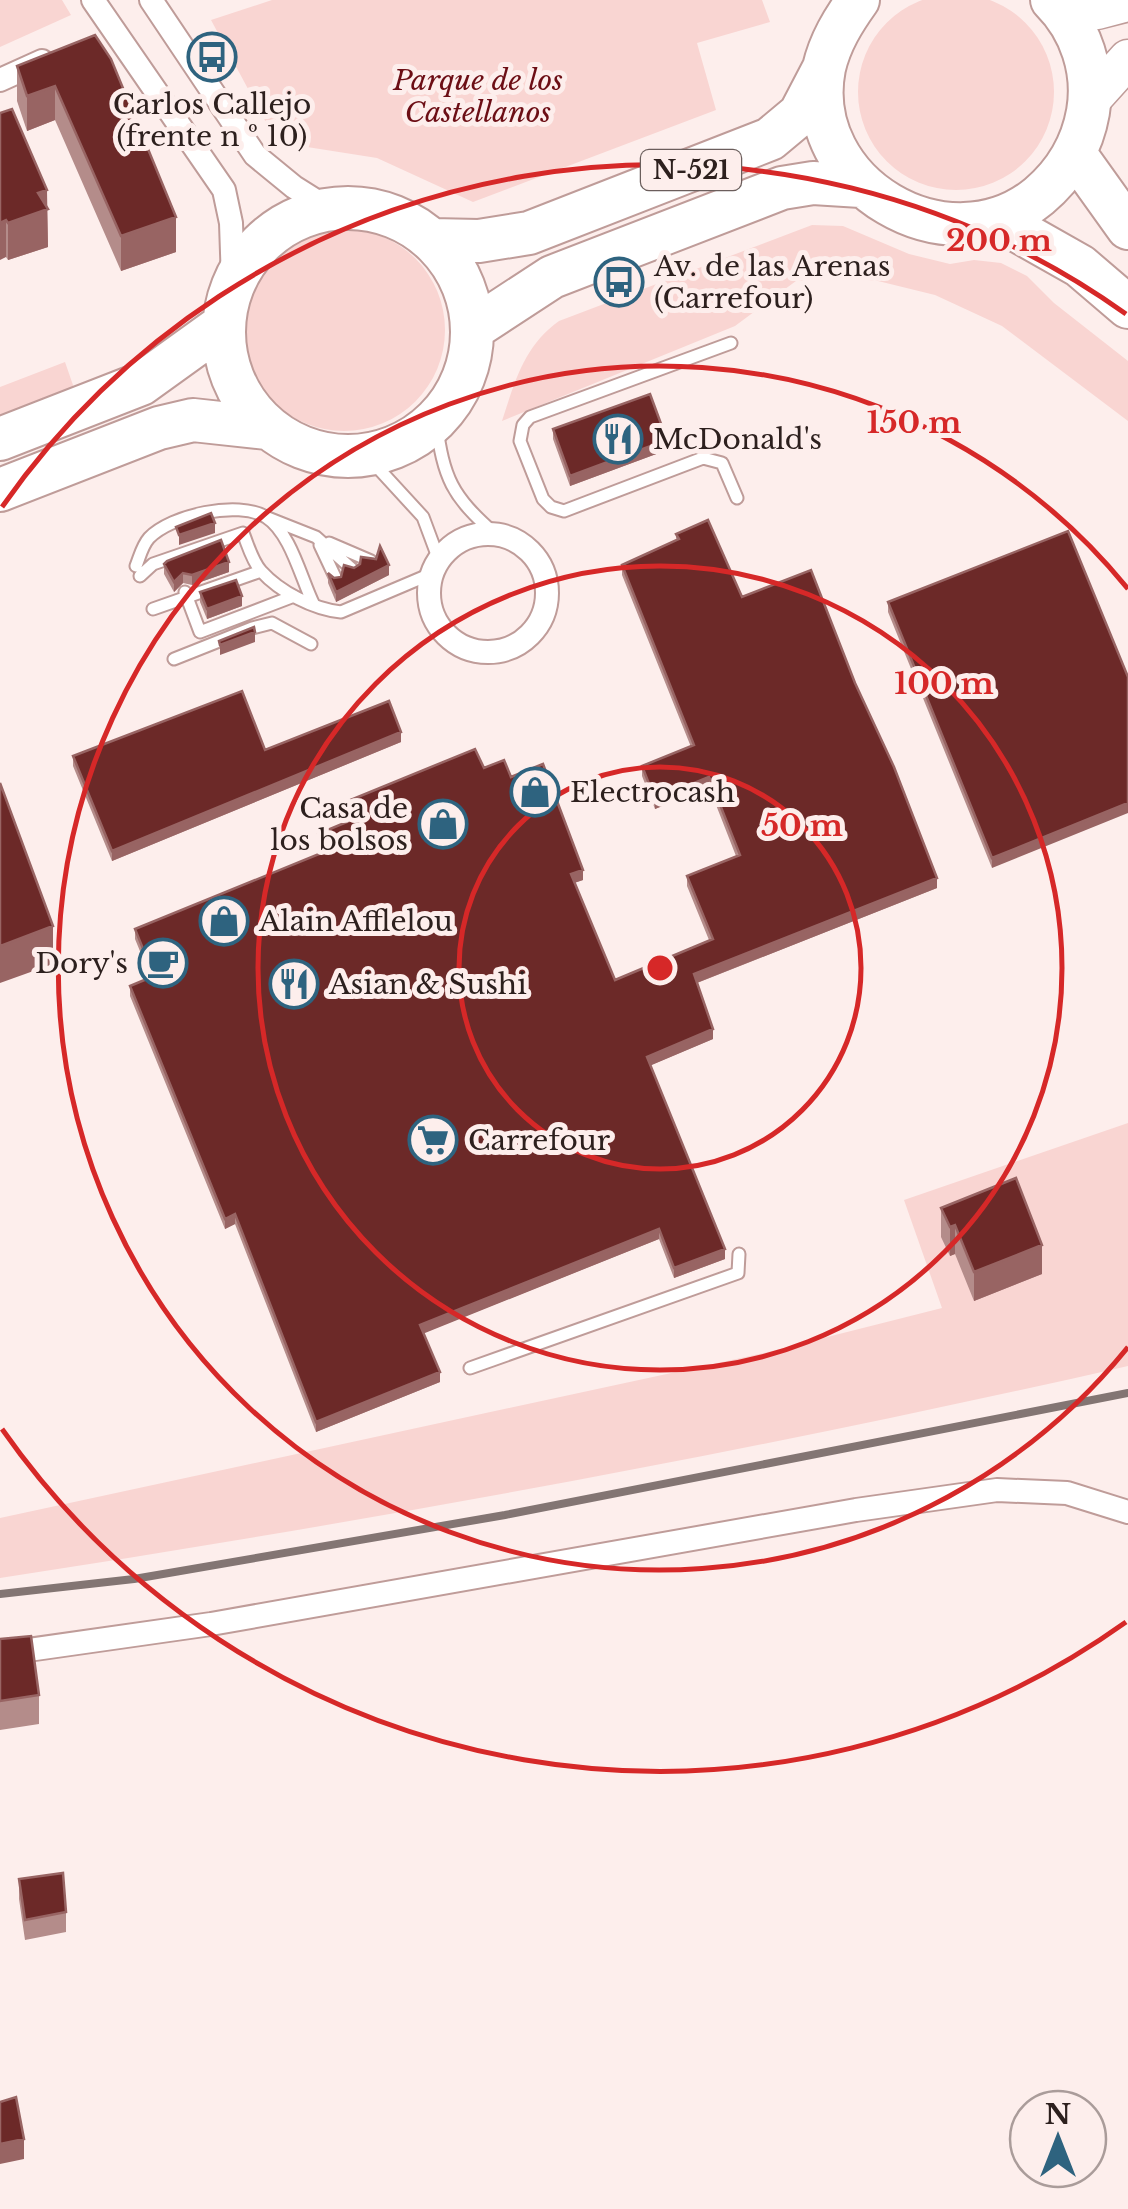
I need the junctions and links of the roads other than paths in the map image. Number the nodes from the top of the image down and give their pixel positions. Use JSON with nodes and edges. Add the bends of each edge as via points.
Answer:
{"nodes":[{"id":1,"x":93,"y":0,"type":"edge"},
{"id":2,"x":180,"y":0,"type":"edge"},
{"id":3,"x":858,"y":0,"type":"edge"},
{"id":4,"x":1128,"y":2,"type":"edge"},
{"id":5,"x":154,"y":4,"type":"edge"},
{"id":6,"x":1058,"y":6,"type":"edge"},
{"id":7,"x":66,"y":50,"type":"edge"},
{"id":8,"x":1128,"y":59,"type":"edge"},
{"id":9,"x":824,"y":70,"type":"junction"},
{"id":10,"x":0,"y":80,"type":"edge"},
{"id":11,"x":1090,"y":101,"type":"junction"},
{"id":12,"x":1075,"y":154,"type":"junction"},
{"id":13,"x":862,"y":186,"type":"junction"},
{"id":14,"x":329,"y":209,"type":"junction"},
{"id":15,"x":997,"y":219,"type":"junction"},
{"id":16,"x":1128,"y":228,"type":"edge"},
{"id":17,"x":432,"y":240,"type":"junction"},
{"id":18,"x":233,"y":282,"type":"junction"},
{"id":19,"x":1128,"y":307,"type":"edge"},
{"id":20,"x":223,"y":325,"type":"junction"},
{"id":21,"x":474,"y":328,"type":"junction"},
{"id":22,"x":731,"y":342,"type":"dead end"},
{"id":23,"x":436,"y":422,"type":"junction"},
{"id":24,"x":268,"y":428,"type":"junction"},
{"id":25,"x":0,"y":439,"type":"edge"},
{"id":26,"x":366,"y":456,"type":"junction"},
{"id":27,"x":0,"y":490,"type":"edge"},
{"id":28,"x":737,"y":498,"type":"dead end"},
{"id":29,"x":265,"y":517,"type":"junction"},
{"id":30,"x":495,"y":534,"type":"junction"},
{"id":31,"x":316,"y":537,"type":"junction"},
{"id":32,"x":371,"y":562,"type":"edge"},
{"id":33,"x":436,"y":566,"type":"junction"},
{"id":34,"x":352,"y":570,"type":"edge"},
{"id":35,"x":261,"y":571,"type":"junction"},
{"id":36,"x":336,"y":579,"type":"edge"},
{"id":37,"x":189,"y":593,"type":"junction"},
{"id":38,"x":294,"y":596,"type":"junction"},
{"id":39,"x":314,"y":605,"type":"junction"},
{"id":40,"x":154,"y":609,"type":"dead end"},
{"id":41,"x":311,"y":644,"type":"dead end"},
{"id":42,"x":174,"y":659,"type":"dead end"},
{"id":43,"x":740,"y":1254,"type":"dead end"},
{"id":44,"x":470,"y":1368,"type":"dead end"},
{"id":45,"x":1128,"y":1512,"type":"edge"},
{"id":46,"x":0,"y":1654,"type":"edge"}],
"edges":[{"from":1,"to":18,"type":"street","via":[[104,34],[224,190]]},
{"from":2,"to":5,"type":"street"},
{"from":3,"to":9,"type":"highway","via":[[836,33]]},
{"from":4,"to":6,"type":"main road","via":[[1097,10]]},
{"from":5,"to":14,"type":"street","via":[[255,155]]},
{"from":6,"to":11,"type":"highway","via":[[1080,40]]},
{"from":7,"to":10,"type":"street"},
{"from":8,"to":11,"type":"main road"},
{"from":9,"to":13,"type":"highway","via":[[824,112],[836,152]]},
{"from":9,"to":17,"type":"highway","number":"N-521","via":[[800,114],[770,139],[529,233]]},
{"from":11,"to":12,"type":"highway"},
{"from":12,"to":15,"type":"highway","via":[[1055,182]]},
{"from":12,"to":16,"type":"highway"},
{"from":13,"to":15,"type":"highway","via":[[928,222]]},
{"from":13,"to":21,"type":"highway","number":"N-521","via":[[782,188],[552,277]]},
{"from":14,"to":17,"type":"highway","number":"N-521","via":[[366,209],[402,219]]},
{"from":14,"to":18,"type":"highway","via":[[289,222],[256,248]]},
{"from":15,"to":19,"type":"highway","via":[[1080,266]]},
{"from":17,"to":21,"type":"highway","number":"N-521","via":[[454,265]]},
{"from":18,"to":20,"type":"highway","number":"N-521"},
{"from":20,"to":24,"type":"highway","number":"N-521","via":[[234,381]]},
{"from":20,"to":25,"type":"highway","via":[[141,384]]},
{"from":21,"to":23,"type":"highway","number":"N-521","via":[[457,395]]},
{"from":22,"to":28,"type":"lane","via":[[530,417],[520,440],[543,500],[564,512],[704,458],[722,463]]},
{"from":23,"to":26,"type":"highway","number":"N-521","via":[[404,444]]},
{"from":23,"to":30,"type":"lane","via":[[451,486]]},
{"from":24,"to":26,"type":"highway","number":"N-521","via":[[331,456]]},
{"from":24,"to":27,"type":"highway","number":"N-521","via":[[193,420]]},
{"from":26,"to":33,"type":"lane","via":[[423,517]]},
{"from":29,"to":31,"type":"lane"},
{"from":29,"to":35,"type":"lane","via":[[220,510],[167,525],[145,544],[138,571],[242,533]]},
{"from":29,"to":39,"type":"lane","via":[[283,536]]},
{"from":30,"to":33,"type":"street","via":[[463,539]]},
{"from":30,"to":33,"type":"street","via":[[526,547],[546,585],[544,613],[511,647],[477,650],[447,634],[431,608]]},
{"from":31,"to":32,"type":"lane"},
{"from":31,"to":34,"type":"lane"},
{"from":31,"to":36,"type":"lane"},
{"from":33,"to":39,"type":"lane","via":[[341,612]]},
{"from":35,"to":37,"type":"lane"},
{"from":35,"to":38,"type":"lane"},
{"from":37,"to":38,"type":"lane","via":[[200,632]]},
{"from":37,"to":40,"type":"lane"},
{"from":38,"to":39,"type":"lane"},
{"from":41,"to":42,"type":"lane","via":[[272,623]]},
{"from":43,"to":44,"type":"lane","via":[[738,1273]]},
{"from":45,"to":46,"type":"street","via":[[1067,1493],[997,1490]]}]}
